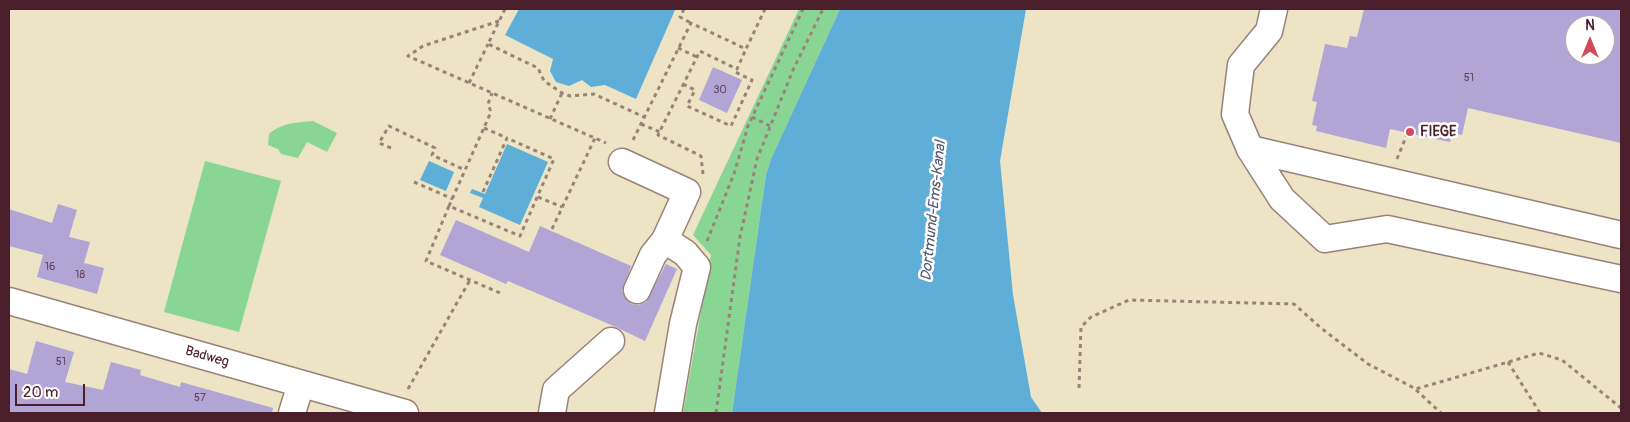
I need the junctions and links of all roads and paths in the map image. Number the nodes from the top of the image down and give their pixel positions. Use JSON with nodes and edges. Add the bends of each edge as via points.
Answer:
{"nodes":[{"id":1,"x":505,"y":9,"type":"edge"},
{"id":2,"x":684,"y":9,"type":"edge"},
{"id":3,"x":765,"y":9,"type":"edge"},
{"id":4,"x":803,"y":9,"type":"edge"},
{"id":5,"x":823,"y":9,"type":"edge"},
{"id":6,"x":1274,"y":9,"type":"edge"},
{"id":7,"x":499,"y":21,"type":"junction"},
{"id":8,"x":691,"y":23,"type":"junction"},
{"id":9,"x":488,"y":44,"type":"junction"},
{"id":10,"x":678,"y":48,"type":"junction"},
{"id":11,"x":746,"y":49,"type":"junction"},
{"id":12,"x":697,"y":57,"type":"junction"},
{"id":13,"x":737,"y":68,"type":"junction"},
{"id":14,"x":468,"y":82,"type":"junction"},
{"id":15,"x":683,"y":84,"type":"junction"},
{"id":16,"x":492,"y":93,"type":"junction"},
{"id":17,"x":562,"y":93,"type":"junction"},
{"id":18,"x":644,"y":117,"type":"junction"},
{"id":19,"x":752,"y":117,"type":"junction"},
{"id":20,"x":550,"y":119,"type":"junction"},
{"id":21,"x":641,"y":124,"type":"junction"},
{"id":22,"x":770,"y":126,"type":"junction"},
{"id":23,"x":484,"y":128,"type":"junction"},
{"id":24,"x":660,"y":132,"type":"junction"},
{"id":25,"x":1408,"y":132,"type":"dead end"},
{"id":26,"x":507,"y":138,"type":"junction"},
{"id":27,"x":595,"y":138,"type":"junction"},
{"id":28,"x":391,"y":148,"type":"dead end"},
{"id":29,"x":622,"y":149,"type":"junction"},
{"id":30,"x":1250,"y":149,"type":"junction"},
{"id":31,"x":1395,"y":163,"type":"dead end"},
{"id":32,"x":465,"y":170,"type":"junction"},
{"id":33,"x":414,"y":182,"type":"dead end"},
{"id":34,"x":483,"y":192,"type":"dead end"},
{"id":35,"x":687,"y":192,"type":"junction"},
{"id":36,"x":538,"y":197,"type":"junction"},
{"id":37,"x":453,"y":198,"type":"junction"},
{"id":38,"x":449,"y":206,"type":"junction"},
{"id":39,"x":562,"y":208,"type":"junction"},
{"id":40,"x":552,"y":229,"type":"dead end"},
{"id":41,"x":1621,"y":235,"type":"edge"},
{"id":42,"x":665,"y":240,"type":"junction"},
{"id":43,"x":697,"y":267,"type":"junction"},
{"id":44,"x":1621,"y":279,"type":"edge"},
{"id":45,"x":470,"y":280,"type":"junction"},
{"id":46,"x":637,"y":290,"type":"dead end"},
{"id":47,"x":500,"y":293,"type":"dead end"},
{"id":48,"x":9,"y":301,"type":"edge"},
{"id":49,"x":611,"y":341,"type":"dead end"},
{"id":50,"x":1508,"y":362,"type":"junction"},
{"id":51,"x":301,"y":384,"type":"junction"},
{"id":52,"x":1079,"y":388,"type":"dead end"},
{"id":53,"x":1416,"y":390,"type":"junction"},
{"id":54,"x":406,"y":402,"type":"edge"},
{"id":55,"x":1621,"y":408,"type":"edge"},
{"id":56,"x":292,"y":413,"type":"edge"},
{"id":57,"x":552,"y":413,"type":"edge"},
{"id":58,"x":668,"y":413,"type":"edge"},
{"id":59,"x":716,"y":413,"type":"edge"},
{"id":60,"x":1441,"y":413,"type":"edge"},
{"id":61,"x":1540,"y":413,"type":"edge"}],
"edges":[{"from":1,"to":7,"type":"path"},
{"from":2,"to":8,"type":"path","via":[[680,17]]},
{"from":3,"to":11,"type":"path"},
{"from":4,"to":19,"type":"path"},
{"from":5,"to":22,"type":"path"},
{"from":6,"to":30,"type":"street","via":[[1269,30],[1242,66],[1235,114]]},
{"from":7,"to":9,"type":"path"},
{"from":7,"to":14,"type":"path","via":[[423,46],[408,56]]},
{"from":8,"to":10,"type":"path"},
{"from":8,"to":11,"type":"path"},
{"from":9,"to":14,"type":"path"},
{"from":9,"to":17,"type":"path","via":[[538,68],[544,81]]},
{"from":10,"to":12,"type":"path"},
{"from":10,"to":18,"type":"path"},
{"from":11,"to":13,"type":"path"},
{"from":12,"to":13,"type":"path","via":[[700,51]]},
{"from":12,"to":15,"type":"path"},
{"from":13,"to":15,"type":"path","via":[[735,72],[752,80],[730,126],[687,106],[695,90]]},
{"from":14,"to":16,"type":"path"},
{"from":15,"to":24,"type":"path"},
{"from":16,"to":20,"type":"path"},
{"from":16,"to":23,"type":"path","via":[[488,104],[491,112]]},
{"from":17,"to":18,"type":"path","via":[[570,96],[594,94]]},
{"from":17,"to":20,"type":"path"},
{"from":18,"to":21,"type":"path"},
{"from":19,"to":22,"type":"path"},
{"from":19,"to":43,"type":"path","via":[[734,174]]},
{"from":20,"to":27,"type":"path"},
{"from":21,"to":24,"type":"path"},
{"from":21,"to":29,"type":"path"},
{"from":22,"to":59,"type":"path","via":[[757,159],[740,236]]},
{"from":23,"to":26,"type":"path"},
{"from":23,"to":32,"type":"path"},
{"from":24,"to":35,"type":"path","via":[[658,134],[701,156],[704,179],[696,196]]},
{"from":25,"to":31,"type":"path"},
{"from":26,"to":34,"type":"path"},
{"from":26,"to":36,"type":"path","via":[[554,159]]},
{"from":27,"to":29,"type":"path"},
{"from":27,"to":39,"type":"path"},
{"from":28,"to":32,"type":"path","via":[[379,143],[389,126],[435,148],[432,156]]},
{"from":29,"to":35,"type":"street"},
{"from":30,"to":41,"type":"street"},
{"from":30,"to":44,"type":"street","via":[[1282,199],[1325,239],[1387,229]]},
{"from":32,"to":37,"type":"path"},
{"from":33,"to":37,"type":"path"},
{"from":35,"to":42,"type":"street"},
{"from":36,"to":38,"type":"path","via":[[520,236]]},
{"from":36,"to":39,"type":"path"},
{"from":37,"to":38,"type":"path"},
{"from":38,"to":45,"type":"path","via":[[426,261]]},
{"from":39,"to":40,"type":"path"},
{"from":42,"to":43,"type":"street","via":[[685,253]]},
{"from":42,"to":46,"type":"street","via":[[653,255]]},
{"from":43,"to":58,"type":"street","via":[[683,324]]},
{"from":45,"to":47,"type":"path"},
{"from":45,"to":54,"type":"path"},
{"from":48,"to":51,"type":"street","name":"Badweg"},
{"from":49,"to":57,"type":"street","via":[[556,390]]},
{"from":50,"to":53,"type":"path"},
{"from":50,"to":55,"type":"path","via":[[1538,353],[1562,360]]},
{"from":50,"to":61,"type":"path"},
{"from":51,"to":54,"type":"street","name":"Badweg"},
{"from":51,"to":56,"type":"street"},
{"from":52,"to":53,"type":"path","via":[[1081,327],[1091,317],[1129,300],[1294,304],[1368,364]]},
{"from":53,"to":60,"type":"path"}]}
